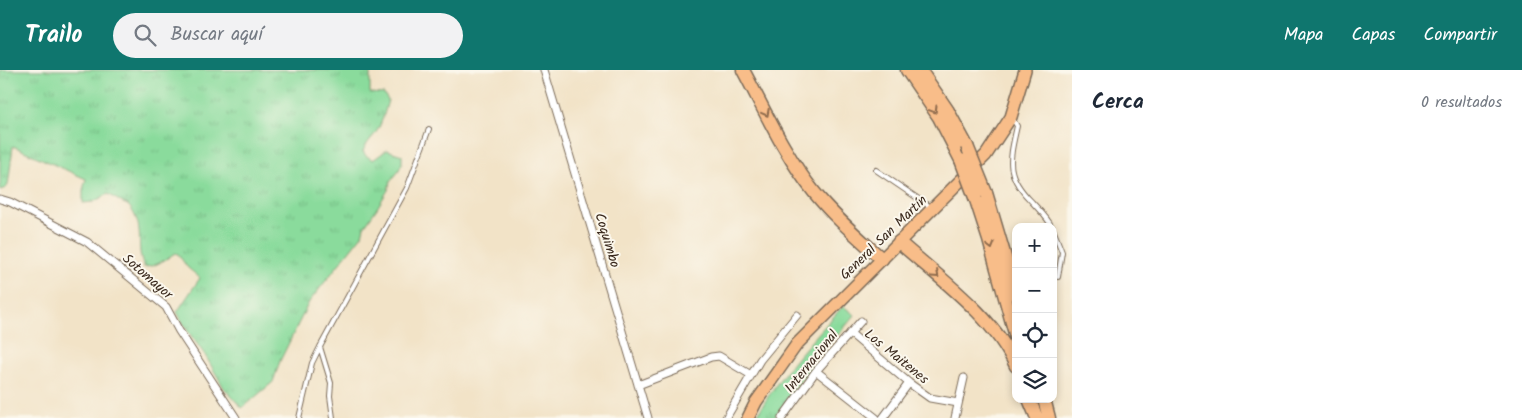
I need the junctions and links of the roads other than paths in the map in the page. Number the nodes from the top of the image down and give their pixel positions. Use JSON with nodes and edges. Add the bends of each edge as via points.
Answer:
{"nodes":[{"id":1,"x":544,"y":70,"type":"edge"},
{"id":2,"x":744,"y":70,"type":"edge"},
{"id":3,"x":906,"y":70,"type":"edge"},
{"id":4,"x":920,"y":70,"type":"edge"},
{"id":5,"x":1025,"y":70,"type":"edge"},
{"id":6,"x":1011,"y":117,"type":"junction"},
{"id":7,"x":429,"y":129,"type":"dead end"},
{"id":8,"x":876,"y":170,"type":"dead end"},
{"id":9,"x":981,"y":196,"type":"junction"},
{"id":10,"x":0,"y":197,"type":"edge"},
{"id":11,"x":933,"y":209,"type":"junction"},
{"id":12,"x":1050,"y":223,"type":"edge"},
{"id":13,"x":1057,"y":239,"type":"edge"},
{"id":14,"x":899,"y":242,"type":"junction"},
{"id":15,"x":882,"y":259,"type":"junction"},
{"id":16,"x":1058,"y":277,"type":"dead end"},
{"id":17,"x":1012,"y":280,"type":"edge"},
{"id":18,"x":797,"y":316,"type":"dead end"},
{"id":19,"x":861,"y":321,"type":"dead end"},
{"id":20,"x":1012,"y":323,"type":"edge"},
{"id":21,"x":850,"y":333,"type":"junction"},
{"id":22,"x":320,"y":346,"type":"junction"},
{"id":23,"x":1012,"y":359,"type":"edge"},
{"id":24,"x":816,"y":371,"type":"junction"},
{"id":25,"x":751,"y":375,"type":"junction"},
{"id":26,"x":964,"y":378,"type":"dead end"},
{"id":27,"x":908,"y":383,"type":"junction"},
{"id":28,"x":638,"y":385,"type":"junction"},
{"id":29,"x":958,"y":403,"type":"junction"},
{"id":30,"x":1032,"y":403,"type":"edge"},
{"id":31,"x":1045,"y":403,"type":"edge"},
{"id":32,"x":236,"y":418,"type":"edge"},
{"id":33,"x":299,"y":418,"type":"edge"},
{"id":34,"x":333,"y":418,"type":"edge"},
{"id":35,"x":648,"y":418,"type":"edge"},
{"id":36,"x":726,"y":418,"type":"edge"},
{"id":37,"x":748,"y":418,"type":"edge"},
{"id":38,"x":782,"y":418,"type":"edge"},
{"id":39,"x":876,"y":418,"type":"edge"},
{"id":40,"x":883,"y":418,"type":"edge"},
{"id":41,"x":955,"y":418,"type":"edge"},
{"id":42,"x":1037,"y":418,"type":"edge"},
{"id":43,"x":1049,"y":418,"type":"edge"}],
"edges":[{"from":1,"to":28,"type":"street","name":"Coquimbo"},
{"from":2,"to":15,"type":"highway","one_way":true,"via":[[805,181]]},
{"from":3,"to":9,"type":"highway","one_way":true,"bridge":true,"via":[[938,117]]},
{"from":4,"to":9,"type":"highway","bridge":true,"via":[[967,146]]},
{"from":5,"to":6,"type":"main road","name":"General San Martín"},
{"from":6,"to":11,"type":"main road","name":"General San Martín","via":[[986,156]]},
{"from":6,"to":12,"type":"lane","via":[[1017,126],[1011,173],[1022,192]]},
{"from":7,"to":22,"type":"lane","via":[[406,188]]},
{"from":8,"to":11,"type":"lane"},
{"from":9,"to":17,"type":"highway","via":[[997,226]]},
{"from":9,"to":20,"type":"highway","one_way":true,"via":[[989,240]]},
{"from":10,"to":32,"type":"street","name":"Sotomayor","via":[[88,242],[166,307]]},
{"from":11,"to":14,"type":"main road","name":"General San Martín"},
{"from":13,"to":16,"type":"lane","via":[[1062,252]]},
{"from":14,"to":15,"type":"main road","name":"General San Martín"},
{"from":14,"to":23,"type":"highway","one_way":true,"via":[[982,318]]},
{"from":15,"to":37,"type":"main road","name":"General San Martín","via":[[797,344]]},
{"from":18,"to":25,"type":"street"},
{"from":19,"to":21,"type":"street","name":"Internacional"},
{"from":21,"to":24,"type":"street","name":"Internacional"},
{"from":21,"to":27,"type":"street","name":"Los Maitenes"},
{"from":22,"to":33,"type":"lane","via":[[312,363]]},
{"from":22,"to":34,"type":"lane","via":[[331,383]]},
{"from":24,"to":38,"type":"street","name":"Internacional"},
{"from":24,"to":39,"type":"street"},
{"from":25,"to":28,"type":"street","via":[[719,356]]},
{"from":25,"to":36,"type":"street"},
{"from":26,"to":29,"type":"street"},
{"from":27,"to":29,"type":"street","name":"Los Maitenes","via":[[930,398]]},
{"from":27,"to":40,"type":"street"},
{"from":28,"to":35,"type":"street","name":"Coquimbo"},
{"from":29,"to":41,"type":"street"},
{"from":30,"to":42,"type":"highway"},
{"from":31,"to":43,"type":"highway"}]}
